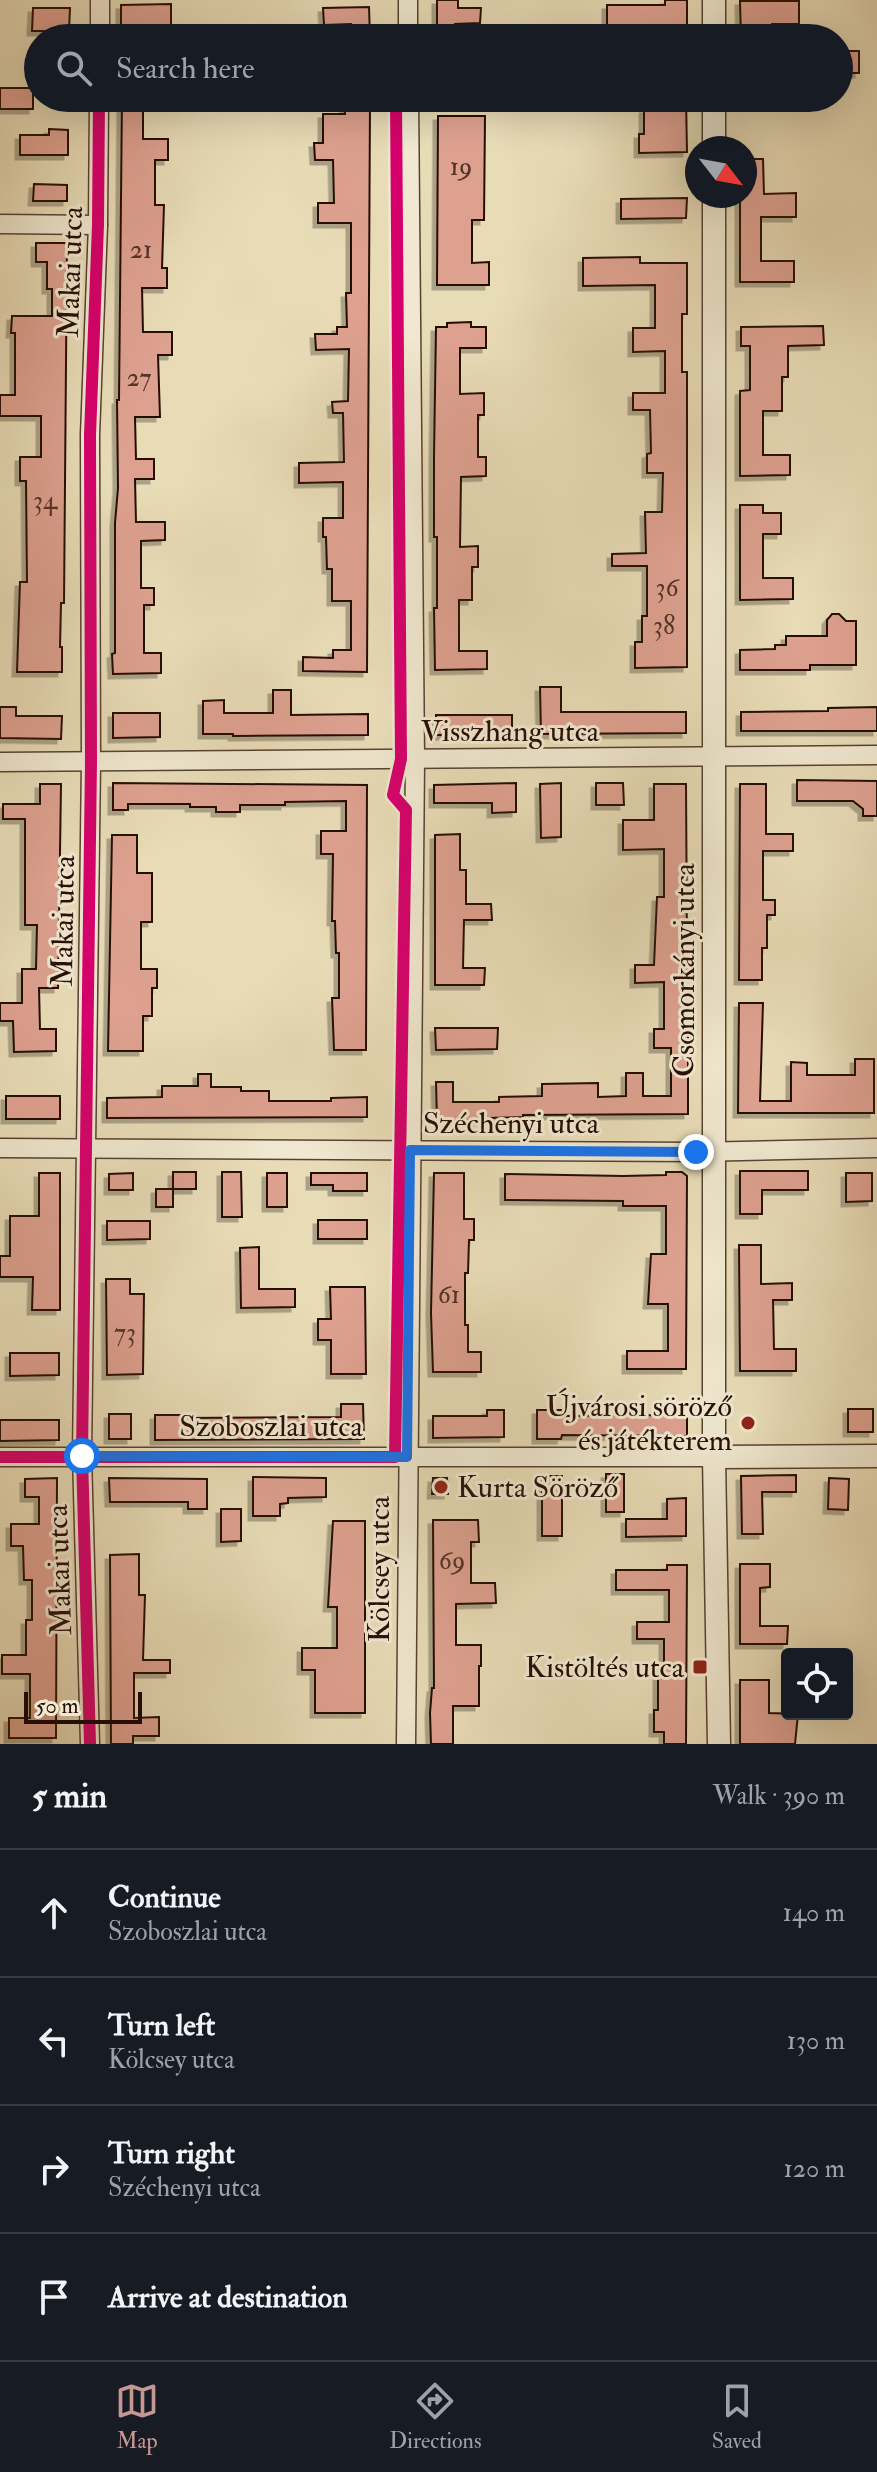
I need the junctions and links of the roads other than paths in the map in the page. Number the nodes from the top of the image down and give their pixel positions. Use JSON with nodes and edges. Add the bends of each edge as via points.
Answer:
{"nodes":[{"id":1,"x":100,"y":0,"type":"edge"},
{"id":2,"x":408,"y":0,"type":"edge"},
{"id":3,"x":714,"y":0,"type":"edge"},
{"id":4,"x":100,"y":24,"type":"edge"},
{"id":5,"x":408,"y":24,"type":"edge"},
{"id":6,"x":714,"y":24,"type":"edge"},
{"id":7,"x":99,"y":112,"type":"edge"},
{"id":8,"x":409,"y":112,"type":"edge"},
{"id":9,"x":714,"y":112,"type":"edge"},
{"id":10,"x":714,"y":136,"type":"edge"},
{"id":11,"x":714,"y":208,"type":"edge"},
{"id":12,"x":0,"y":224,"type":"edge"},
{"id":13,"x":98,"y":225,"type":"junction"},
{"id":14,"x":877,"y":755,"type":"edge"},
{"id":15,"x":714,"y":758,"type":"junction"},
{"id":16,"x":415,"y":759,"type":"junction"},
{"id":17,"x":91,"y":761,"type":"junction"},
{"id":18,"x":0,"y":762,"type":"edge"},
{"id":19,"x":0,"y":1148,"type":"edge"},
{"id":20,"x":877,"y":1148,"type":"edge"},
{"id":21,"x":86,"y":1149,"type":"junction"},
{"id":22,"x":410,"y":1150,"type":"junction"},
{"id":23,"x":714,"y":1152,"type":"junction"},
{"id":24,"x":82,"y":1456,"type":"junction"},
{"id":25,"x":877,"y":1456,"type":"edge"},
{"id":26,"x":0,"y":1457,"type":"edge"},
{"id":27,"x":407,"y":1457,"type":"junction"},
{"id":28,"x":714,"y":1457,"type":"junction"},
{"id":29,"x":90,"y":1744,"type":"edge"},
{"id":30,"x":406,"y":1744,"type":"edge"},
{"id":31,"x":719,"y":1744,"type":"edge"}],
"edges":[{"from":1,"to":4,"type":"street"},
{"from":2,"to":5,"type":"street"},
{"from":3,"to":6,"type":"street"},
{"from":7,"to":13,"type":"street","name":"Makai utca"},
{"from":8,"to":16,"type":"street","name":"Kölcsey utca"},
{"from":9,"to":10,"type":"street"},
{"from":11,"to":15,"type":"street","name":"Csomorkányi utca"},
{"from":12,"to":13,"type":"street"},
{"from":13,"to":17,"type":"street","name":"Makai utca","via":[[90,435]]},
{"from":14,"to":15,"type":"street","name":"Visszhang utca"},
{"from":15,"to":16,"type":"street","name":"Visszhang utca"},
{"from":15,"to":23,"type":"street","name":"Csomorkányi utca"},
{"from":16,"to":17,"type":"street","name":"Visszhang utca"},
{"from":16,"to":22,"type":"street","name":"Kölcsey utca"},
{"from":17,"to":18,"type":"street","name":"Visszhang utca"},
{"from":17,"to":21,"type":"street","name":"Makai utca"},
{"from":19,"to":21,"type":"street","name":"Széchenyi utca"},
{"from":20,"to":23,"type":"street","name":"Széchenyi utca"},
{"from":21,"to":22,"type":"street","name":"Széchenyi utca"},
{"from":21,"to":24,"type":"street","name":"Makai utca"},
{"from":22,"to":23,"type":"street","name":"Széchenyi utca"},
{"from":22,"to":27,"type":"street","name":"Kölcsey utca"},
{"from":23,"to":28,"type":"street","name":"Csomorkányi utca"},
{"from":24,"to":26,"type":"street","name":"Szoboszlai utca"},
{"from":24,"to":27,"type":"street","name":"Szoboszlai utca"},
{"from":24,"to":29,"type":"street","name":"Makai utca"},
{"from":25,"to":28,"type":"street","name":"Szoboszlai utca"},
{"from":27,"to":28,"type":"street","name":"Szoboszlai utca"},
{"from":27,"to":30,"type":"street","name":"Kölcsey utca"},
{"from":28,"to":31,"type":"street","name":"Csomorkányi utca"}]}
